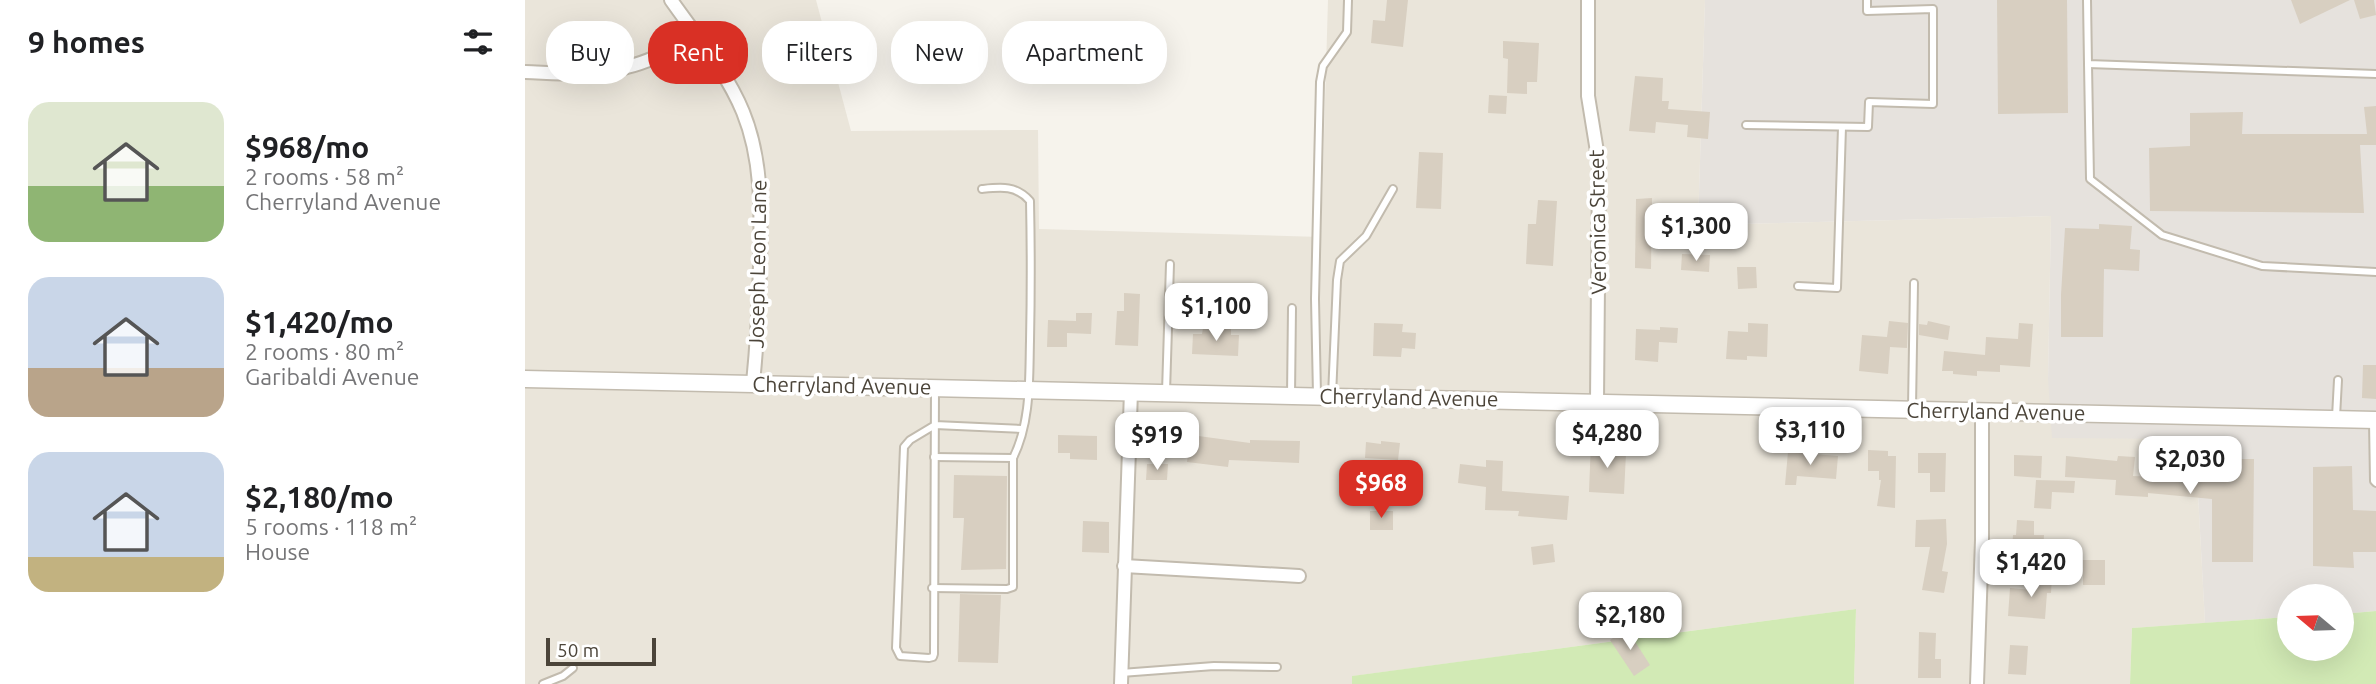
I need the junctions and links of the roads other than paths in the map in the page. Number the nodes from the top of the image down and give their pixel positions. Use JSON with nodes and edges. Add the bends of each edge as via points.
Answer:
{"nodes":[{"id":1,"x":671,"y":0,"type":"edge"},
{"id":2,"x":1348,"y":0,"type":"edge"},
{"id":3,"x":1588,"y":0,"type":"edge"},
{"id":4,"x":1867,"y":0,"type":"edge"},
{"id":5,"x":2087,"y":0,"type":"edge"},
{"id":6,"x":686,"y":21,"type":"edge"},
{"id":7,"x":648,"y":60,"type":"edge"},
{"id":8,"x":2088,"y":64,"type":"junction"},
{"id":9,"x":525,"y":72,"type":"edge"},
{"id":10,"x":2376,"y":74,"type":"edge"},
{"id":11,"x":730,"y":84,"type":"edge"},
{"id":12,"x":1746,"y":125,"type":"dead end"},
{"id":13,"x":1842,"y":127,"type":"junction"},
{"id":14,"x":982,"y":189,"type":"dead end"},
{"id":15,"x":1393,"y":189,"type":"dead end"},
{"id":16,"x":1170,"y":264,"type":"dead end"},
{"id":17,"x":2376,"y":272,"type":"edge"},
{"id":18,"x":1914,"y":283,"type":"dead end"},
{"id":19,"x":1798,"y":286,"type":"dead end"},
{"id":20,"x":1292,"y":308,"type":"dead end"},
{"id":21,"x":525,"y":379,"type":"edge"},
{"id":22,"x":2337,"y":380,"type":"dead end"},
{"id":23,"x":753,"y":383,"type":"junction"},
{"id":24,"x":935,"y":387,"type":"junction"},
{"id":25,"x":1029,"y":389,"type":"junction"},
{"id":26,"x":1131,"y":391,"type":"junction"},
{"id":27,"x":1166,"y":392,"type":"junction"},
{"id":28,"x":1291,"y":395,"type":"junction"},
{"id":29,"x":1325,"y":396,"type":"junction"},
{"id":30,"x":1597,"y":402,"type":"junction"},
{"id":31,"x":1912,"y":409,"type":"junction"},
{"id":32,"x":1982,"y":411,"type":"junction"},
{"id":33,"x":2336,"y":419,"type":"junction"},
{"id":34,"x":2375,"y":420,"type":"edge"},
{"id":35,"x":935,"y":425,"type":"junction"},
{"id":36,"x":1022,"y":429,"type":"junction"},
{"id":37,"x":934,"y":457,"type":"junction"},
{"id":38,"x":1013,"y":458,"type":"junction"},
{"id":39,"x":2376,"y":484,"type":"edge"},
{"id":40,"x":1124,"y":566,"type":"junction"},
{"id":41,"x":1299,"y":576,"type":"dead end"},
{"id":42,"x":932,"y":588,"type":"junction"},
{"id":43,"x":1277,"y":667,"type":"dead end"},
{"id":44,"x":572,"y":668,"type":"dead end"},
{"id":45,"x":1121,"y":679,"type":"edge"},
{"id":46,"x":543,"y":684,"type":"edge"},
{"id":47,"x":1977,"y":684,"type":"edge"}],
"edges":[{"from":1,"to":6,"type":"street","name":"Joseph Leon Lane"},
{"from":2,"to":29,"type":"lane","via":[[1347,32],[1324,66],[1320,82],[1315,299]]},
{"from":3,"to":30,"type":"street","name":"Veronica Street","via":[[1588,96],[1599,164]]},
{"from":4,"to":13,"type":"lane","via":[[1867,11],[1933,9],[1933,104],[1869,102],[1868,127]]},
{"from":5,"to":8,"type":"lane"},
{"from":7,"to":9,"type":"street","via":[[587,73]]},
{"from":8,"to":10,"type":"lane"},
{"from":8,"to":17,"type":"lane","via":[[2090,178],[2162,235],[2262,265]]},
{"from":11,"to":23,"type":"street","name":"Joseph Leon Lane","via":[[754,147],[759,180],[761,234]]},
{"from":12,"to":13,"type":"lane"},
{"from":13,"to":19,"type":"lane","via":[[1837,288]]},
{"from":14,"to":25,"type":"lane","via":[[1013,189],[1030,201]]},
{"from":15,"to":29,"type":"lane","via":[[1366,236],[1340,261]]},
{"from":16,"to":27,"type":"lane"},
{"from":18,"to":31,"type":"lane"},
{"from":20,"to":28,"type":"lane"},
{"from":21,"to":23,"type":"street","name":"Cherryland Avenue"},
{"from":22,"to":33,"type":"lane"},
{"from":23,"to":24,"type":"street","name":"Cherryland Avenue"},
{"from":24,"to":25,"type":"street","name":"Cherryland Avenue"},
{"from":24,"to":35,"type":"lane"},
{"from":25,"to":26,"type":"street","name":"Cherryland Avenue"},
{"from":25,"to":36,"type":"lane"},
{"from":26,"to":27,"type":"street","name":"Cherryland Avenue"},
{"from":26,"to":40,"type":"street"},
{"from":27,"to":28,"type":"street","name":"Cherryland Avenue"},
{"from":28,"to":29,"type":"street","name":"Cherryland Avenue"},
{"from":29,"to":30,"type":"street","name":"Cherryland Avenue"},
{"from":30,"to":31,"type":"street","name":"Cherryland Avenue"},
{"from":31,"to":32,"type":"street","name":"Cherryland Avenue"},
{"from":32,"to":33,"type":"street","name":"Cherryland Avenue"},
{"from":32,"to":47,"type":"street"},
{"from":33,"to":34,"type":"street","name":"Cherryland Avenue"},
{"from":34,"to":39,"type":"lane"},
{"from":35,"to":36,"type":"lane"},
{"from":35,"to":37,"type":"lane"},
{"from":35,"to":42,"type":"lane","via":[[911,440],[902,458],[896,648],[900,656],[933,657]]},
{"from":36,"to":38,"type":"lane"},
{"from":37,"to":38,"type":"lane"},
{"from":37,"to":42,"type":"lane"},
{"from":38,"to":42,"type":"lane","via":[[1013,587]]},
{"from":40,"to":41,"type":"street"},
{"from":40,"to":45,"type":"street"},
{"from":43,"to":45,"type":"lane","via":[[1215,666]]},
{"from":44,"to":46,"type":"lane"}]}
